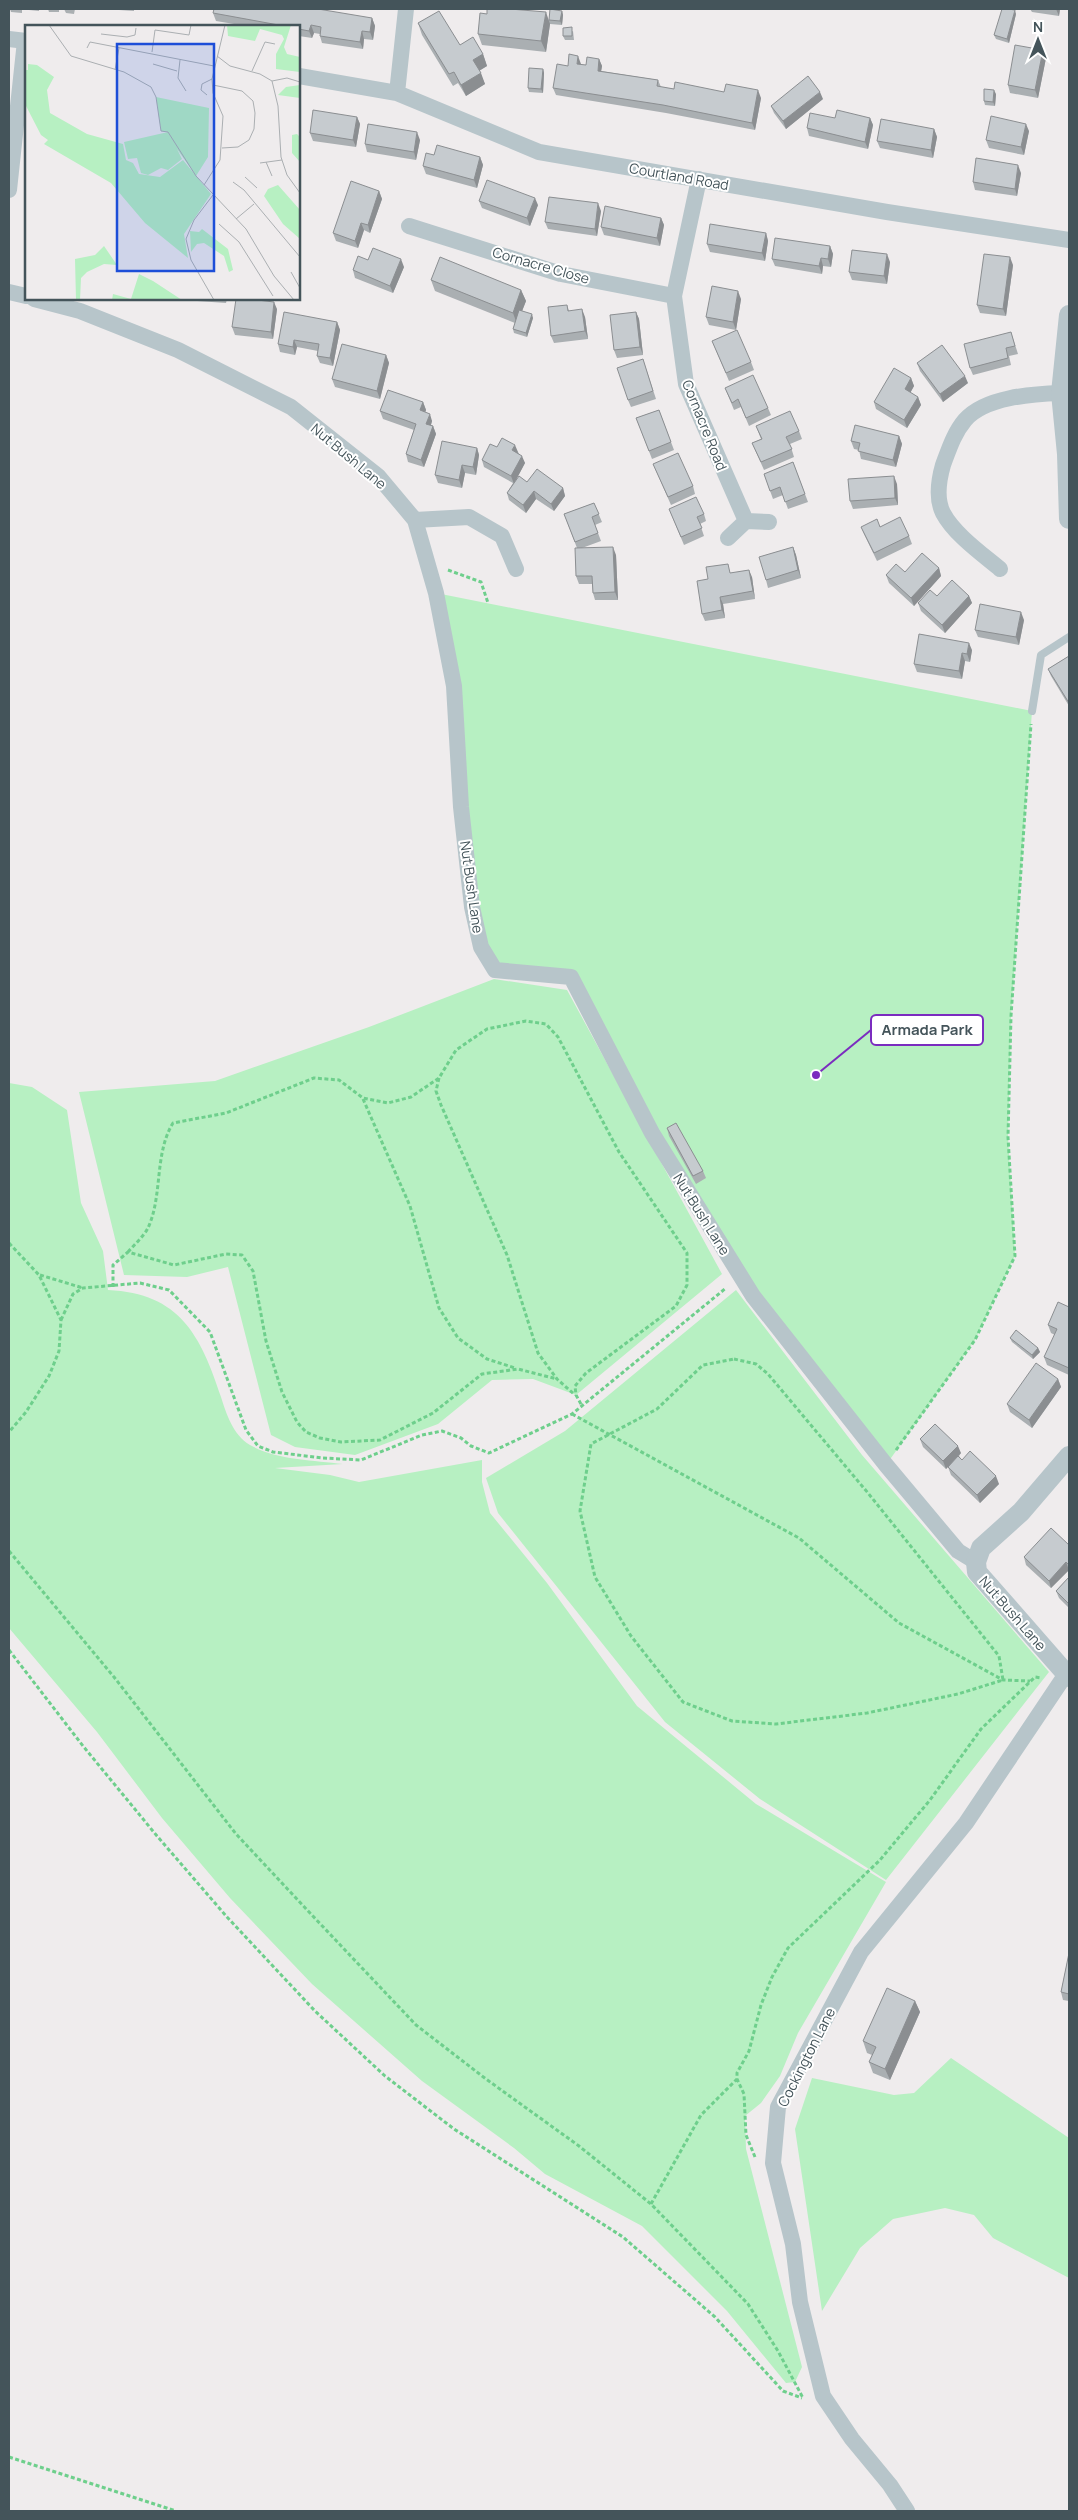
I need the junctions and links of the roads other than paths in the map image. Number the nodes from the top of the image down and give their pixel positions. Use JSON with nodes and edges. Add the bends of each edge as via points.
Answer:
{"nodes":[{"id":1,"x":406,"y":9,"type":"edge"},
{"id":2,"x":20,"y":40,"type":"edge"},
{"id":3,"x":300,"y":76,"type":"edge"},
{"id":4,"x":398,"y":92,"type":"junction"},
{"id":5,"x":699,"y":180,"type":"junction"},
{"id":6,"x":9,"y":190,"type":"edge"},
{"id":7,"x":409,"y":226,"type":"dead end"},
{"id":8,"x":1069,"y":240,"type":"edge"},
{"id":9,"x":9,"y":292,"type":"edge"},
{"id":10,"x":25,"y":296,"type":"edge"},
{"id":11,"x":674,"y":296,"type":"junction"},
{"id":12,"x":38,"y":300,"type":"edge"},
{"id":13,"x":1069,"y":315,"type":"edge"},
{"id":14,"x":1061,"y":393,"type":"junction"},
{"id":15,"x":1068,"y":454,"type":"edge"},
{"id":16,"x":1069,"y":519,"type":"edge"},
{"id":17,"x":415,"y":520,"type":"junction"},
{"id":18,"x":746,"y":521,"type":"junction"},
{"id":19,"x":769,"y":522,"type":"dead end"},
{"id":20,"x":728,"y":538,"type":"dead end"},
{"id":21,"x":516,"y":568,"type":"dead end"},
{"id":22,"x":1000,"y":568,"type":"dead end"},
{"id":23,"x":1069,"y":637,"type":"edge"},
{"id":24,"x":1032,"y":711,"type":"road end"},
{"id":25,"x":1069,"y":1456,"type":"edge"},
{"id":26,"x":976,"y":1562,"type":"junction"},
{"id":27,"x":1065,"y":1678,"type":"edge"},
{"id":28,"x":907,"y":2511,"type":"edge"}],
"edges":[{"from":1,"to":4,"type":"street"},
{"from":2,"to":6,"type":"street"},
{"from":3,"to":4,"type":"street","name":"Courtland Road"},
{"from":4,"to":5,"type":"street","name":"Courtland Road","via":[[539,152]]},
{"from":5,"to":8,"type":"street","name":"Courtland Road"},
{"from":5,"to":11,"type":"street","name":"Cornacre Road"},
{"from":7,"to":11,"type":"street","name":"Cornacre Close","via":[[561,274]]},
{"from":9,"to":10,"type":"street"},
{"from":11,"to":18,"type":"street","name":"Cornacre Road","via":[[686,384]]},
{"from":12,"to":17,"type":"street","name":"Nut Bush Lane","via":[[80,311],[178,350],[291,407],[378,476]]},
{"from":13,"to":14,"type":"street"},
{"from":14,"to":15,"type":"street"},
{"from":14,"to":22,"type":"street","via":[[1026,394],[978,409],[964,420],[952,441],[938,487],[943,512],[964,538]]},
{"from":15,"to":16,"type":"street"},
{"from":17,"to":21,"type":"street","via":[[469,517],[502,536]]},
{"from":17,"to":26,"type":"street","name":"Nut Bush Lane","via":[[436,593],[454,686],[461,807],[472,907],[480,947],[495,970],[571,977],[652,1133],[753,1296],[958,1551]]},
{"from":18,"to":19,"type":"street"},
{"from":18,"to":20,"type":"street"},
{"from":23,"to":24,"type":"lane","via":[[1041,655]]},
{"from":25,"to":26,"type":"street","via":[[1021,1512],[982,1548]]},
{"from":26,"to":27,"type":"street","name":"Nut Bush Lane","via":[[977,1572]]},
{"from":27,"to":28,"type":"street","name":"Cockington Lane","via":[[966,1823],[861,1952],[778,2107],[773,2163],[793,2244],[800,2302],[823,2396]]}]}
